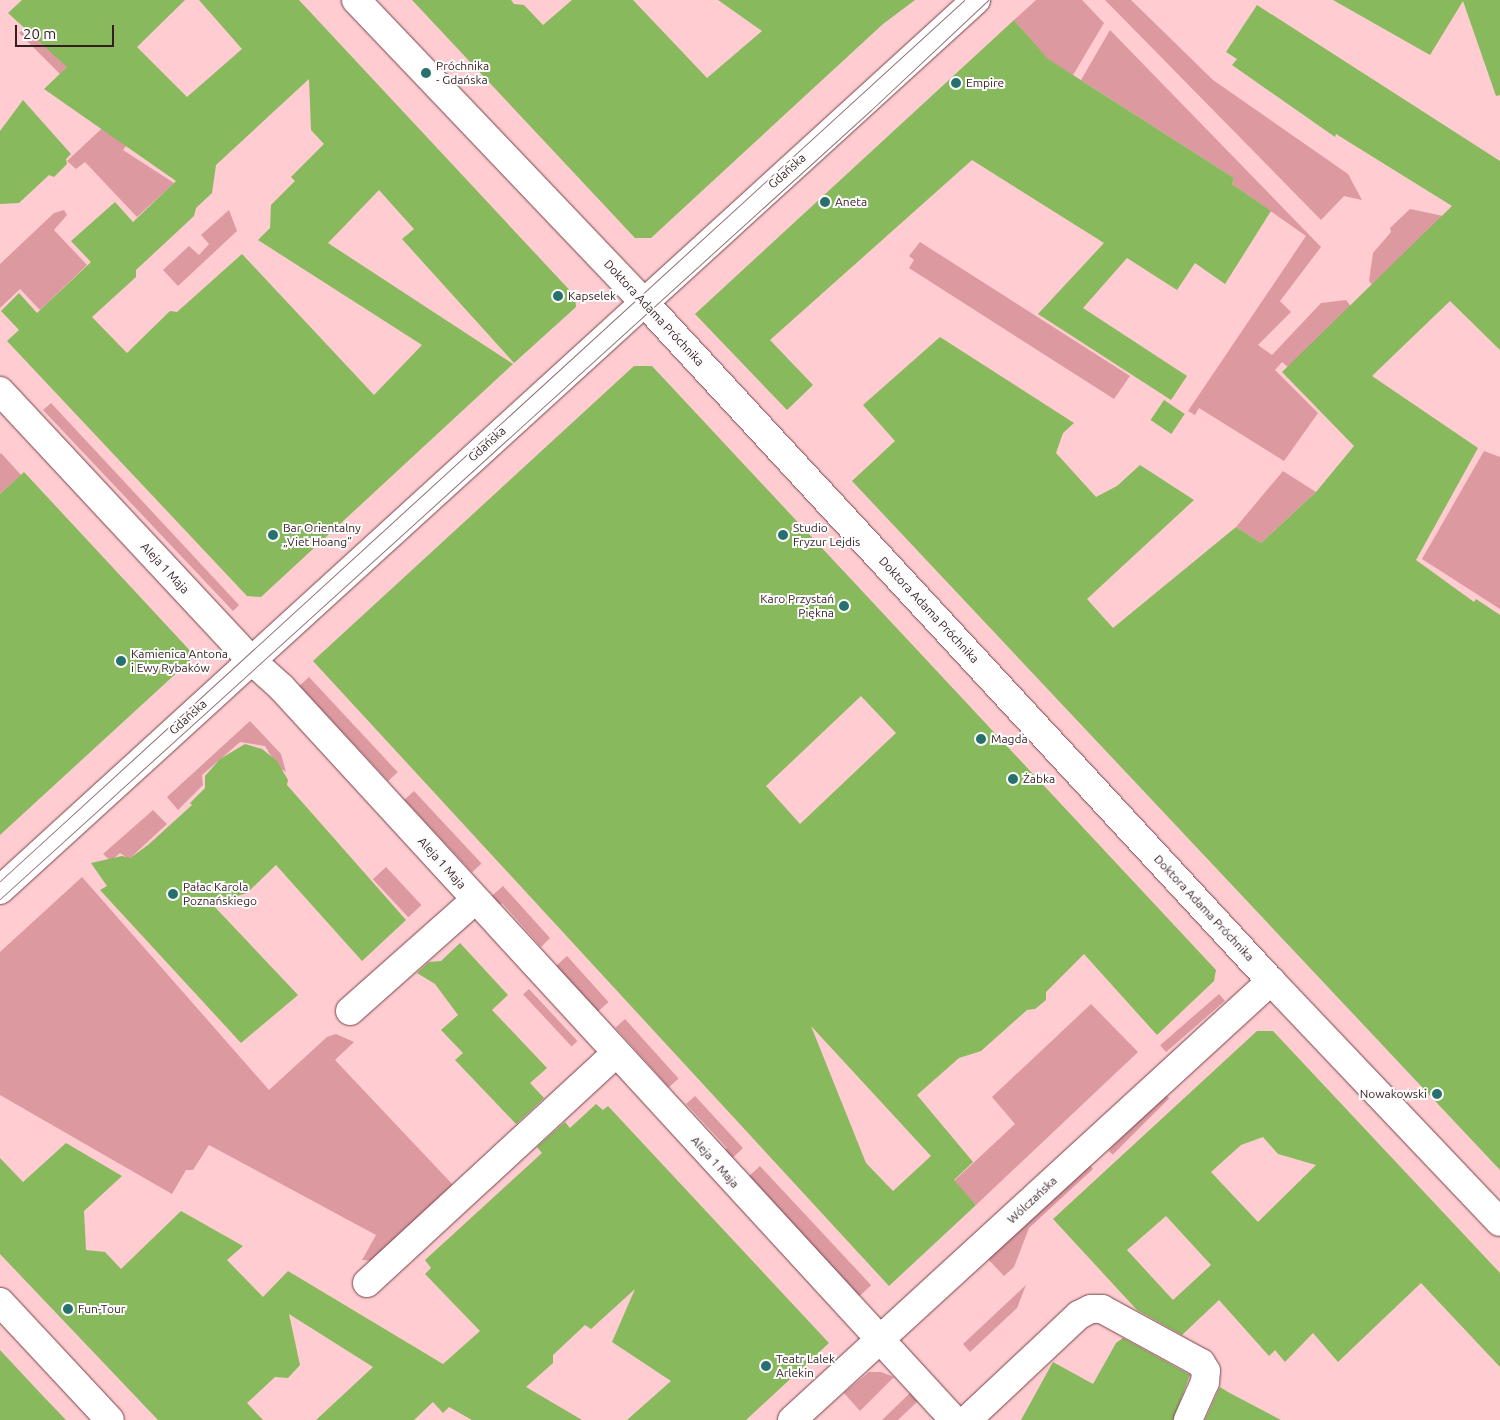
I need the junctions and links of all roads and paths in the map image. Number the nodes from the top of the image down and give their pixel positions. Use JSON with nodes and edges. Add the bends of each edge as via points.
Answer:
{"nodes":[{"id":1,"x":356,"y":0,"type":"edge"},
{"id":2,"x":976,"y":0,"type":"edge"},
{"id":3,"x":643,"y":301,"type":"junction"},
{"id":4,"x":0,"y":391,"type":"edge"},
{"id":5,"x":251,"y":660,"type":"junction"},
{"id":6,"x":0,"y":890,"type":"edge"},
{"id":7,"x":475,"y":900,"type":"junction"},
{"id":8,"x":1271,"y":981,"type":"junction"},
{"id":9,"x":350,"y":1012,"type":"dead end"},
{"id":10,"x":615,"y":1054,"type":"junction"},
{"id":11,"x":1500,"y":1222,"type":"edge"},
{"id":12,"x":367,"y":1283,"type":"dead end"},
{"id":13,"x":0,"y":1302,"type":"edge"},
{"id":14,"x":878,"y":1340,"type":"junction"},
{"id":15,"x":110,"y":1420,"type":"edge"},
{"id":16,"x":792,"y":1420,"type":"edge"},
{"id":17,"x":954,"y":1420,"type":"edge"},
{"id":18,"x":967,"y":1420,"type":"edge"},
{"id":19,"x":1188,"y":1420,"type":"edge"}],
"edges":[{"from":1,"to":3,"type":"street","name":"Doktora Adama Próchnika"},
{"from":2,"to":3,"type":"street","name":"Gdańska"},
{"from":3,"to":5,"type":"street","name":"Gdańska"},
{"from":3,"to":8,"type":"street","name":"Doktora Adama Próchnika"},
{"from":4,"to":5,"type":"street","name":"Aleja 1 Maja"},
{"from":5,"to":6,"type":"street","name":"Gdańska"},
{"from":5,"to":7,"type":"street","name":"Aleja 1 Maja","via":[[281,687]]},
{"from":7,"to":9,"type":"street"},
{"from":7,"to":10,"type":"street","name":"Aleja 1 Maja"},
{"from":8,"to":11,"type":"street","name":"Doktora Adama Próchnika"},
{"from":8,"to":14,"type":"street","name":"Wólczańska"},
{"from":10,"to":12,"type":"street"},
{"from":10,"to":14,"type":"street","name":"Aleja 1 Maja"},
{"from":13,"to":15,"type":"street"},
{"from":14,"to":16,"type":"street","name":"Wólczańska"},
{"from":14,"to":17,"type":"street","name":"Aleja 1 Maja"},
{"from":18,"to":19,"type":"street","via":[[1079,1315],[1090,1309],[1102,1309],[1201,1363],[1206,1372],[1205,1382]]}]}
